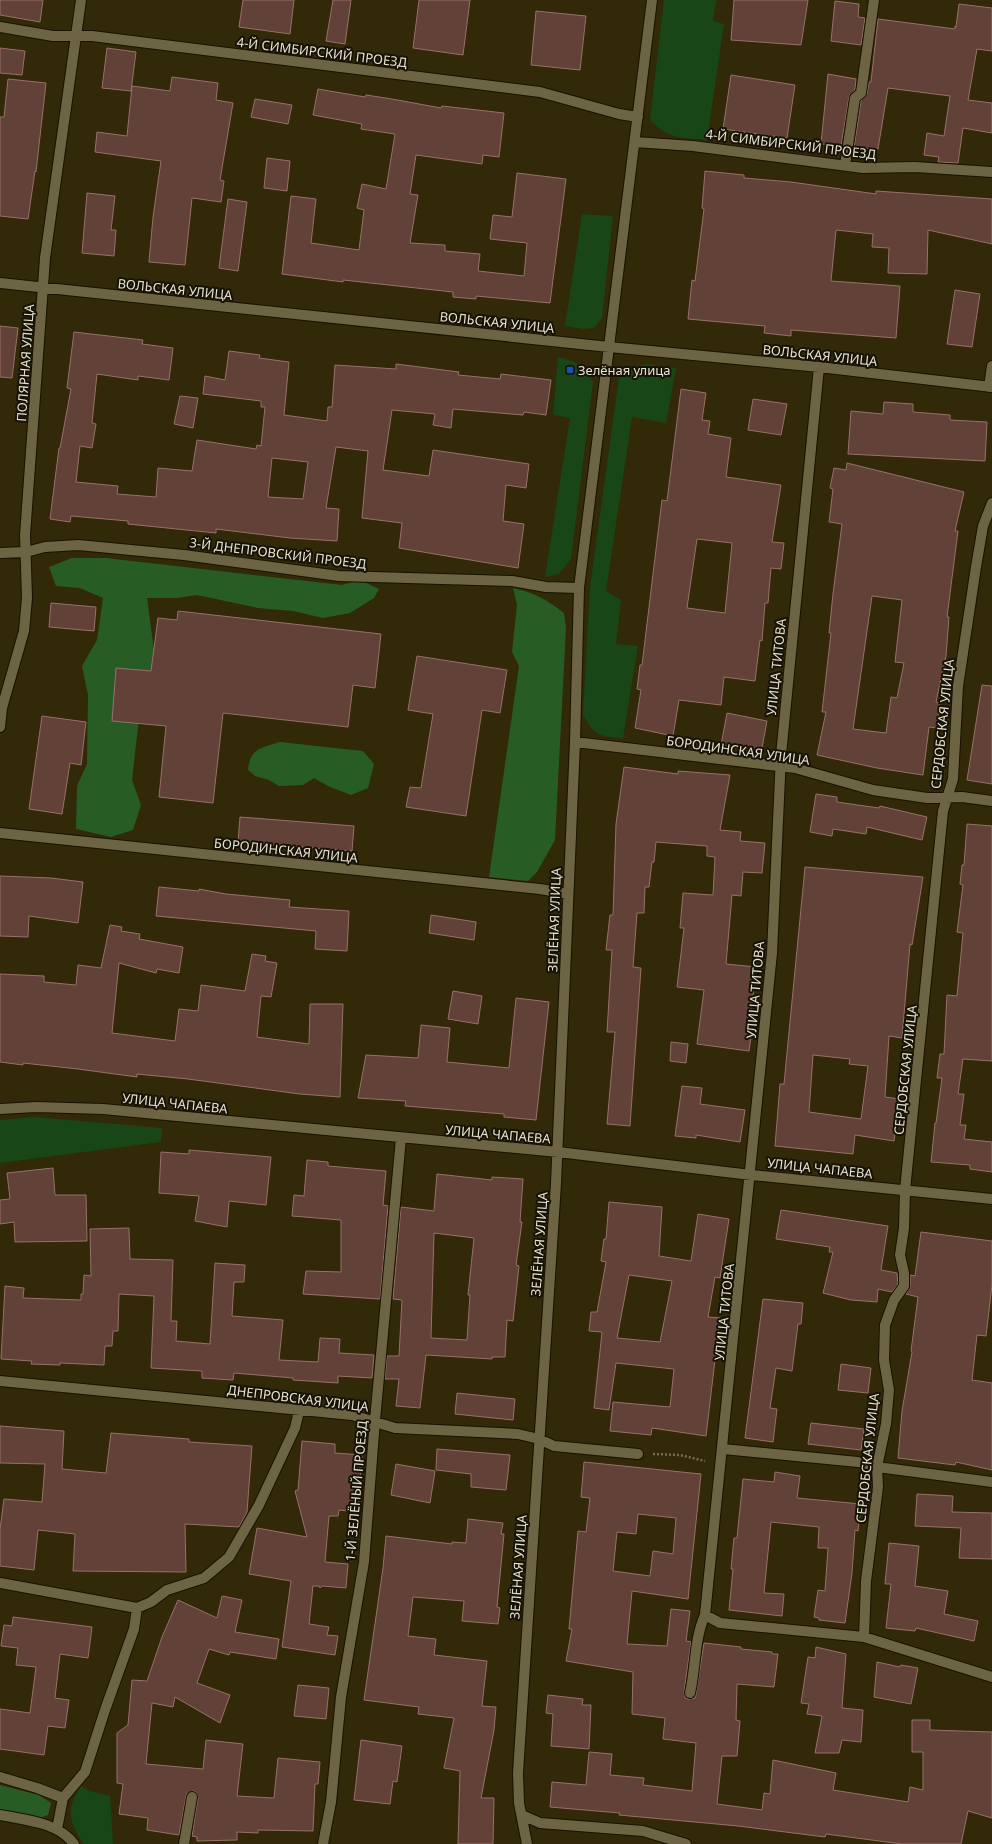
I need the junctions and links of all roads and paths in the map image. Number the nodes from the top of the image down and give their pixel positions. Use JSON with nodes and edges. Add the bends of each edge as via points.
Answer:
{"nodes":[{"id":1,"x":81,"y":0,"type":"edge"},
{"id":2,"x":652,"y":0,"type":"edge"},
{"id":3,"x":874,"y":0,"type":"edge"},
{"id":4,"x":0,"y":27,"type":"edge"},
{"id":5,"x":76,"y":37,"type":"junction"},
{"id":6,"x":638,"y":116,"type":"junction"},
{"id":7,"x":635,"y":142,"type":"junction"},
{"id":8,"x":845,"y":165,"type":"junction"},
{"id":9,"x":992,"y":172,"type":"edge"},
{"id":10,"x":0,"y":283,"type":"edge"},
{"id":11,"x":43,"y":289,"type":"junction"},
{"id":12,"x":609,"y":347,"type":"junction"},
{"id":13,"x":992,"y":366,"type":"edge"},
{"id":14,"x":819,"y":367,"type":"junction"},
{"id":15,"x":991,"y":387,"type":"edge"},
{"id":16,"x":992,"y":503,"type":"edge"},
{"id":17,"x":26,"y":552,"type":"junction"},
{"id":18,"x":0,"y":553,"type":"edge"},
{"id":19,"x":579,"y":588,"type":"junction"},
{"id":20,"x":0,"y":727,"type":"edge"},
{"id":21,"x":575,"y":742,"type":"junction"},
{"id":22,"x":781,"y":767,"type":"junction"},
{"id":23,"x":948,"y":796,"type":"junction"},
{"id":24,"x":992,"y":801,"type":"edge"},
{"id":25,"x":0,"y":833,"type":"edge"},
{"id":26,"x":568,"y":894,"type":"junction"},
{"id":27,"x":0,"y":1109,"type":"edge"},
{"id":28,"x":401,"y":1138,"type":"junction"},
{"id":29,"x":558,"y":1152,"type":"junction"},
{"id":30,"x":751,"y":1175,"type":"junction"},
{"id":31,"x":905,"y":1190,"type":"junction"},
{"id":32,"x":992,"y":1199,"type":"edge"},
{"id":33,"x":0,"y":1381,"type":"edge"},
{"id":34,"x":299,"y":1410,"type":"junction"},
{"id":35,"x":375,"y":1420,"type":"junction"},
{"id":36,"x":539,"y":1439,"type":"junction"},
{"id":37,"x":723,"y":1449,"type":"junction"},
{"id":38,"x":638,"y":1454,"type":"joint"},
{"id":39,"x":877,"y":1467,"type":"junction"},
{"id":40,"x":721,"y":1468,"type":"junction"},
{"id":41,"x":992,"y":1482,"type":"edge"},
{"id":42,"x":0,"y":1583,"type":"edge"},
{"id":43,"x":137,"y":1608,"type":"junction"},
{"id":44,"x":705,"y":1615,"type":"junction"},
{"id":45,"x":864,"y":1637,"type":"junction"},
{"id":46,"x":992,"y":1677,"type":"edge"},
{"id":47,"x":690,"y":1693,"type":"dead end"},
{"id":48,"x":0,"y":1777,"type":"edge"},
{"id":49,"x":192,"y":1797,"type":"dead end"},
{"id":50,"x":62,"y":1798,"type":"junction"},
{"id":51,"x":0,"y":1815,"type":"edge"},
{"id":52,"x":522,"y":1815,"type":"junction"},
{"id":53,"x":57,"y":1829,"type":"junction"},
{"id":54,"x":74,"y":1844,"type":"edge"},
{"id":55,"x":184,"y":1844,"type":"edge"},
{"id":56,"x":323,"y":1844,"type":"edge"},
{"id":57,"x":527,"y":1844,"type":"edge"},
{"id":58,"x":686,"y":1844,"type":"edge"}],
"edges":[{"from":1,"to":5,"type":"street","name":"ПОЛЯРНАЯ УЛИЦА"},
{"from":2,"to":6,"type":"street","name":"ЗЕЛЁНАЯ УЛИЦА"},
{"from":3,"to":8,"type":"street","via":[[861,92],[854,98]]},
{"from":4,"to":5,"type":"street","name":"4-Й СИМБИРСКИЙ ПРОЕЗД","via":[[53,36]]},
{"from":5,"to":6,"type":"street","name":"4-Й СИМБИРСКИЙ ПРОЕЗД","via":[[92,36],[540,92],[619,114]]},
{"from":5,"to":11,"type":"street","name":"ПОЛЯРНАЯ УЛИЦА","via":[[45,258]]},
{"from":6,"to":7,"type":"street","name":"ЗЕЛЁНАЯ УЛИЦА"},
{"from":7,"to":8,"type":"street","name":"4-Й СИМБИРСКИЙ ПРОЕЗД","via":[[693,146]]},
{"from":7,"to":12,"type":"street","name":"ЗЕЛЁНАЯ УЛИЦА"},
{"from":8,"to":9,"type":"street","name":"4-Й СИМБИРСКИЙ ПРОЕЗД","via":[[863,168],[915,167]]},
{"from":10,"to":11,"type":"street","name":"ВОЛЬСКАЯ УЛИЦА"},
{"from":11,"to":12,"type":"street","name":"ВОЛЬСКАЯ УЛИЦА"},
{"from":11,"to":17,"type":"street","name":"ПОЛЯРНАЯ УЛИЦА"},
{"from":12,"to":14,"type":"street","name":"ВОЛЬСКАЯ УЛИЦА"},
{"from":12,"to":19,"type":"street","name":"ЗЕЛЁНАЯ УЛИЦА"},
{"from":13,"to":15,"type":"street"},
{"from":14,"to":15,"type":"street","name":"ВОЛЬСКАЯ УЛИЦА"},
{"from":14,"to":22,"type":"street","name":"УЛИЦА ТИТОВА"},
{"from":16,"to":23,"type":"street","name":"СЕРДОБСКАЯ УЛИЦА","via":[[984,526],[958,686],[953,779]]},
{"from":17,"to":18,"type":"street","name":"3-Й ДНЕПРОВСКИЙ ПРОЕЗД"},
{"from":17,"to":19,"type":"street","name":"3-Й ДНЕПРОВСКИЙ ПРОЕЗД","via":[[45,547],[78,545],[339,576],[512,581],[546,587]]},
{"from":17,"to":20,"type":"street","name":"ПОЛЯРНАЯ УЛИЦА","via":[[24,631],[2,708]]},
{"from":19,"to":21,"type":"street","name":"ЗЕЛЁНАЯ УЛИЦА"},
{"from":21,"to":22,"type":"street","name":"БОРОДИНСКАЯ УЛИЦА"},
{"from":21,"to":26,"type":"street","name":"ЗЕЛЁНАЯ УЛИЦА"},
{"from":22,"to":23,"type":"street","name":"БОРОДИНСКАЯ УЛИЦА","via":[[796,768],[873,790],[927,798]]},
{"from":22,"to":30,"type":"street","name":"УЛИЦА ТИТОВА","via":[[772,953]]},
{"from":23,"to":24,"type":"street","name":"БОРОДИНСКАЯ УЛИЦА"},
{"from":23,"to":31,"type":"street","name":"СЕРДОБСКАЯ УЛИЦА","via":[[943,811]]},
{"from":25,"to":26,"type":"street","name":"БОРОДИНСКАЯ УЛИЦА"},
{"from":26,"to":29,"type":"street","name":"ЗЕЛЁНАЯ УЛИЦА"},
{"from":27,"to":28,"type":"street","name":"УЛИЦА ЧАПАЕВА","via":[[103,1109]]},
{"from":28,"to":29,"type":"street","name":"УЛИЦА ЧАПАЕВА"},
{"from":28,"to":35,"type":"street","name":"1-Й ЗЕЛЁНЫЙ ПРОЕЗД"},
{"from":29,"to":30,"type":"street","name":"УЛИЦА ЧАПАЕВА"},
{"from":29,"to":36,"type":"street","name":"ЗЕЛЁНАЯ УЛИЦА"},
{"from":30,"to":31,"type":"street","name":"УЛИЦА ЧАПАЕВА"},
{"from":30,"to":37,"type":"street","name":"УЛИЦА ТИТОВА"},
{"from":31,"to":32,"type":"street","name":"УЛИЦА ЧАПАЕВА"},
{"from":31,"to":39,"type":"street","name":"СЕРДОБСКАЯ УЛИЦА","via":[[900,1255],[904,1286],[894,1300],[885,1325],[884,1360],[888,1390],[886,1424]]},
{"from":33,"to":34,"type":"street","name":"ДНЕПРОВСКАЯ УЛИЦА"},
{"from":34,"to":35,"type":"street","name":"ДНЕПРОВСКАЯ УЛИЦА"},
{"from":34,"to":43,"type":"street","via":[[295,1428],[259,1506],[229,1557],[204,1578],[167,1590],[151,1602]]},
{"from":35,"to":36,"type":"street","name":"ДНЕПРОВСКАЯ УЛИЦА","via":[[396,1428],[518,1434]]},
{"from":35,"to":56,"type":"street","name":"1-Й ЗЕЛЁНЫЙ ПРОЕЗД","via":[[364,1562],[341,1697],[331,1802]]},
{"from":36,"to":38,"type":"street","name":"ДНЕПРОВСКАЯ УЛИЦА","via":[[554,1446]]},
{"from":36,"to":52,"type":"street","name":"ЗЕЛЁНАЯ УЛИЦА","via":[[518,1773]]},
{"from":37,"to":39,"type":"street","via":[[858,1462]]},
{"from":37,"to":40,"type":"street","name":"УЛИЦА ТИТОВА"},
{"from":38,"to":40,"type":"path","via":[[680,1455]]},
{"from":39,"to":41,"type":"street"},
{"from":39,"to":45,"type":"street","name":"СЕРДОБСКАЯ УЛИЦА","via":[[878,1487],[866,1580]]},
{"from":40,"to":44,"type":"street","name":"УЛИЦА ТИТОВА"},
{"from":42,"to":43,"type":"street"},
{"from":43,"to":50,"type":"street","via":[[134,1629],[85,1772]]},
{"from":44,"to":45,"type":"street","via":[[720,1623]]},
{"from":44,"to":47,"type":"street","name":"УЛИЦА ТИТОВА","via":[[699,1629]]},
{"from":45,"to":46,"type":"street"},
{"from":48,"to":50,"type":"street"},
{"from":49,"to":55,"type":"street"},
{"from":50,"to":53,"type":"street"},
{"from":51,"to":53,"type":"street"},
{"from":52,"to":57,"type":"street","name":"ЗЕЛЁНАЯ УЛИЦА"},
{"from":52,"to":58,"type":"street","via":[[540,1823],[643,1831]]},
{"from":53,"to":54,"type":"street"}]}
